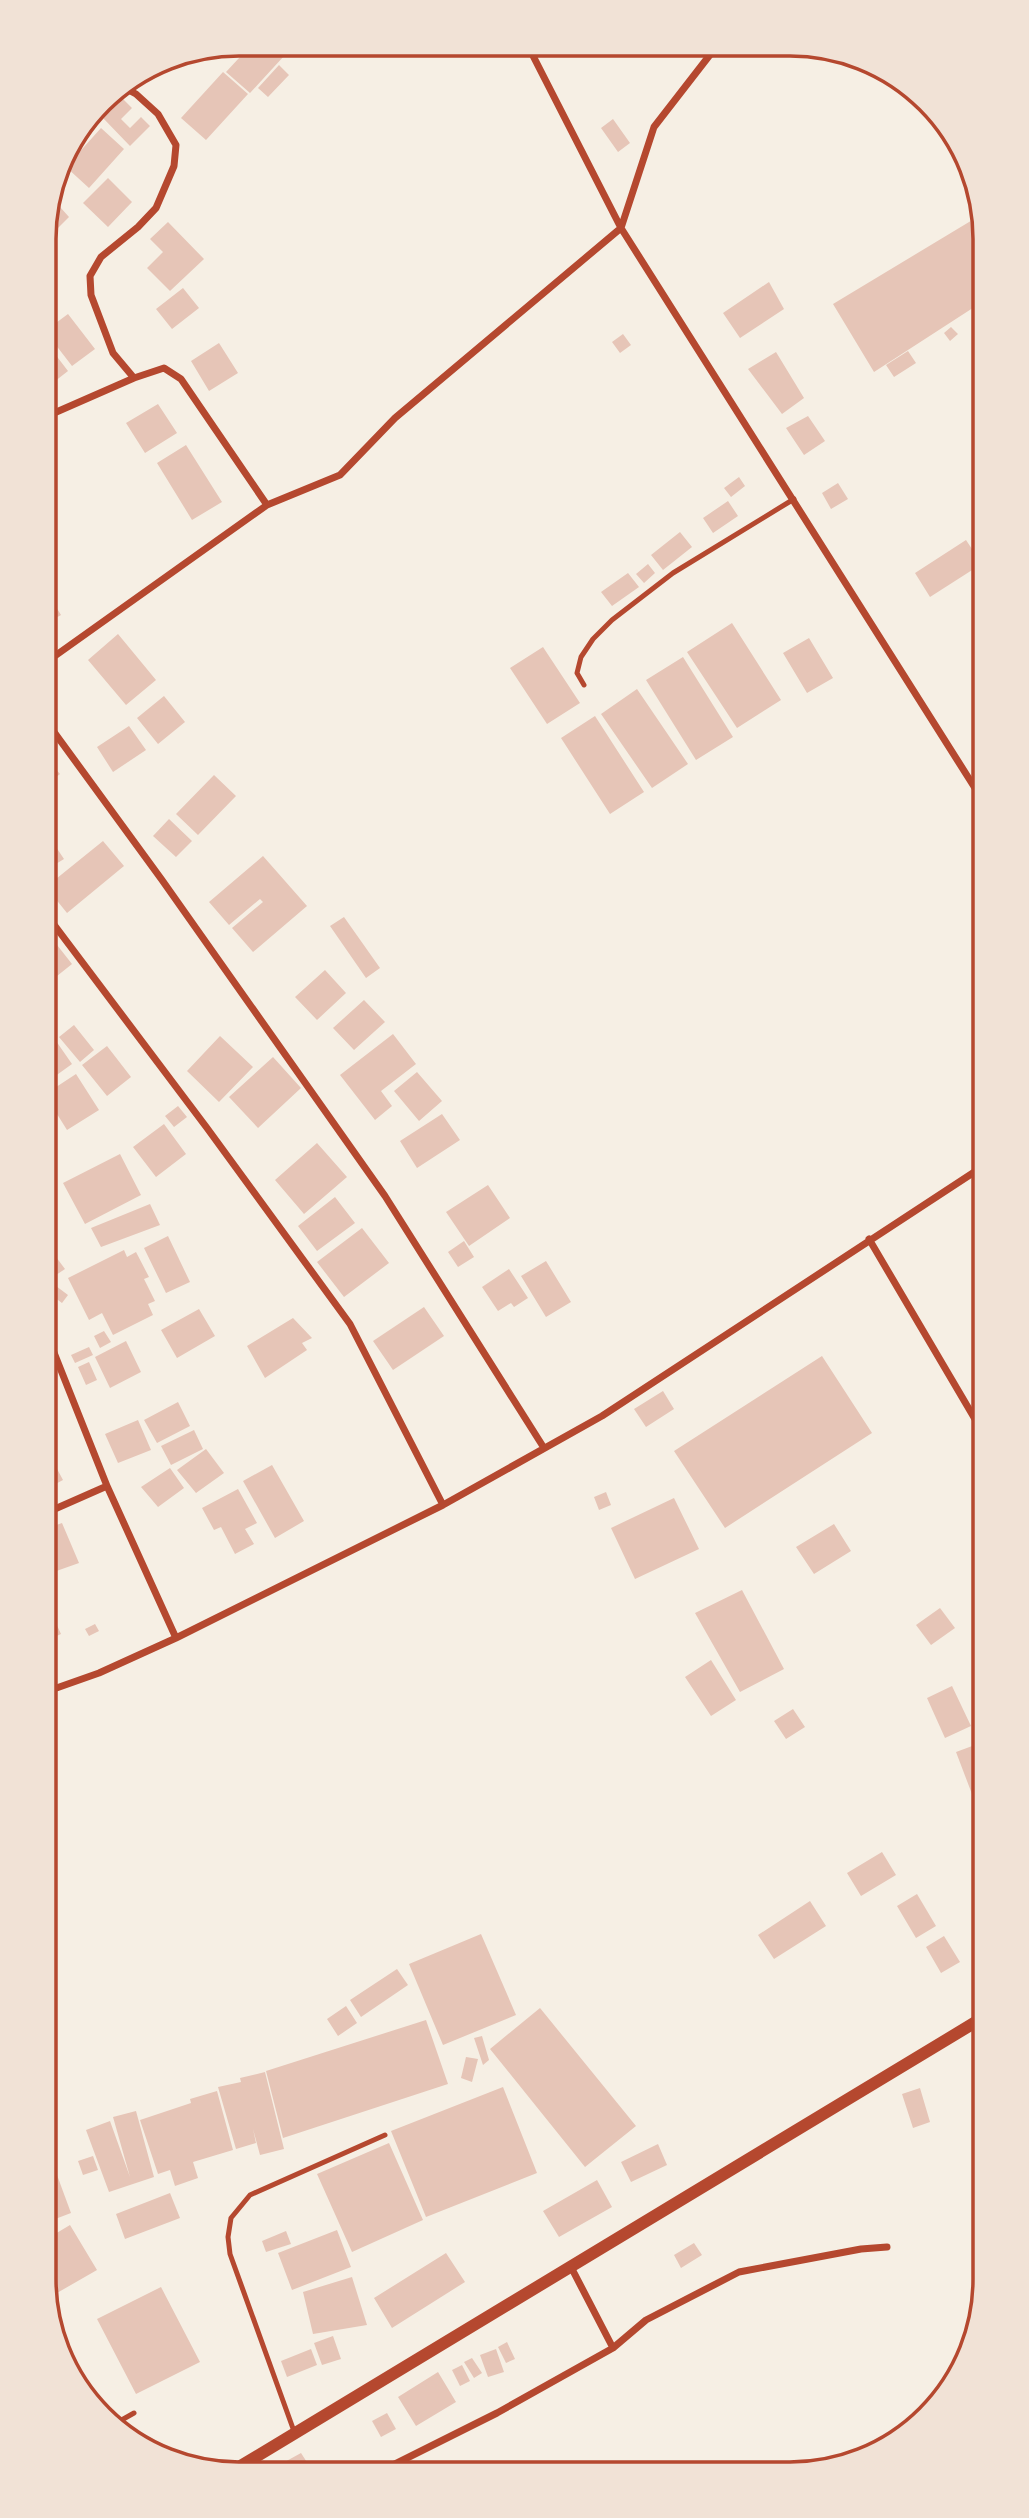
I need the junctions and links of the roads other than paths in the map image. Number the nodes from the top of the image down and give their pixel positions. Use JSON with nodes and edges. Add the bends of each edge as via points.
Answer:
{"nodes":[{"id":1,"x":533,"y":56,"type":"edge"},
{"id":2,"x":709,"y":56,"type":"edge"},
{"id":3,"x":132,"y":92,"type":"edge"},
{"id":4,"x":621,"y":228,"type":"junction"},
{"id":5,"x":134,"y":378,"type":"junction"},
{"id":6,"x":56,"y":409,"type":"edge"},
{"id":7,"x":794,"y":499,"type":"junction"},
{"id":8,"x":267,"y":505,"type":"junction"},
{"id":9,"x":56,"y":656,"type":"edge"},
{"id":10,"x":584,"y":685,"type":"dead end"},
{"id":11,"x":56,"y":735,"type":"edge"},
{"id":12,"x":973,"y":783,"type":"edge"},
{"id":13,"x":56,"y":927,"type":"edge"},
{"id":14,"x":973,"y":1173,"type":"edge"},
{"id":15,"x":869,"y":1239,"type":"junction"},
{"id":16,"x":56,"y":1358,"type":"edge"},
{"id":17,"x":973,"y":1416,"type":"edge"},
{"id":18,"x":544,"y":1448,"type":"junction"},
{"id":19,"x":107,"y":1486,"type":"junction"},
{"id":20,"x":443,"y":1505,"type":"junction"},
{"id":21,"x":56,"y":1508,"type":"edge"},
{"id":22,"x":176,"y":1638,"type":"junction"},
{"id":23,"x":56,"y":1688,"type":"edge"},
{"id":24,"x":973,"y":2025,"type":"edge"},
{"id":25,"x":385,"y":2136,"type":"dead end"},
{"id":26,"x":887,"y":2247,"type":"dead end"},
{"id":27,"x":571,"y":2267,"type":"junction"},
{"id":28,"x":613,"y":2348,"type":"junction"},
{"id":29,"x":134,"y":2413,"type":"dead end"},
{"id":30,"x":123,"y":2419,"type":"edge"},
{"id":31,"x":295,"y":2434,"type":"junction"},
{"id":32,"x":248,"y":2462,"type":"edge"},
{"id":33,"x":399,"y":2462,"type":"edge"}],
"edges":[{"from":1,"to":4,"type":"street"},
{"from":2,"to":4,"type":"street","via":[[654,127]]},
{"from":3,"to":5,"type":"street","via":[[158,114],[176,145],[174,166],[156,208],[101,257],[90,276],[91,295],[113,353]]},
{"from":4,"to":7,"type":"street"},
{"from":4,"to":8,"type":"street","via":[[395,418],[340,475]]},
{"from":5,"to":6,"type":"street"},
{"from":5,"to":8,"type":"street","via":[[164,368],[181,379]]},
{"from":7,"to":10,"type":"lane","via":[[673,573],[612,620],[581,657],[577,673]]},
{"from":7,"to":12,"type":"street"},
{"from":8,"to":9,"type":"street"},
{"from":11,"to":18,"type":"street","via":[[385,1196]]},
{"from":13,"to":20,"type":"street","via":[[350,1324]]},
{"from":14,"to":15,"type":"street"},
{"from":15,"to":17,"type":"street"},
{"from":15,"to":18,"type":"street","via":[[602,1416]]},
{"from":16,"to":19,"type":"street"},
{"from":18,"to":20,"type":"street"},
{"from":19,"to":21,"type":"street"},
{"from":19,"to":22,"type":"street"},
{"from":20,"to":22,"type":"street"},
{"from":22,"to":23,"type":"street"},
{"from":24,"to":27,"type":"street"},
{"from":25,"to":31,"type":"lane","via":[[250,2195],[231,2218],[230,2254]]},
{"from":26,"to":28,"type":"street","via":[[739,2272],[646,2320]]},
{"from":27,"to":28,"type":"street"},
{"from":27,"to":31,"type":"street"},
{"from":28,"to":33,"type":"street"},
{"from":29,"to":30,"type":"lane"},
{"from":31,"to":32,"type":"street"}]}
